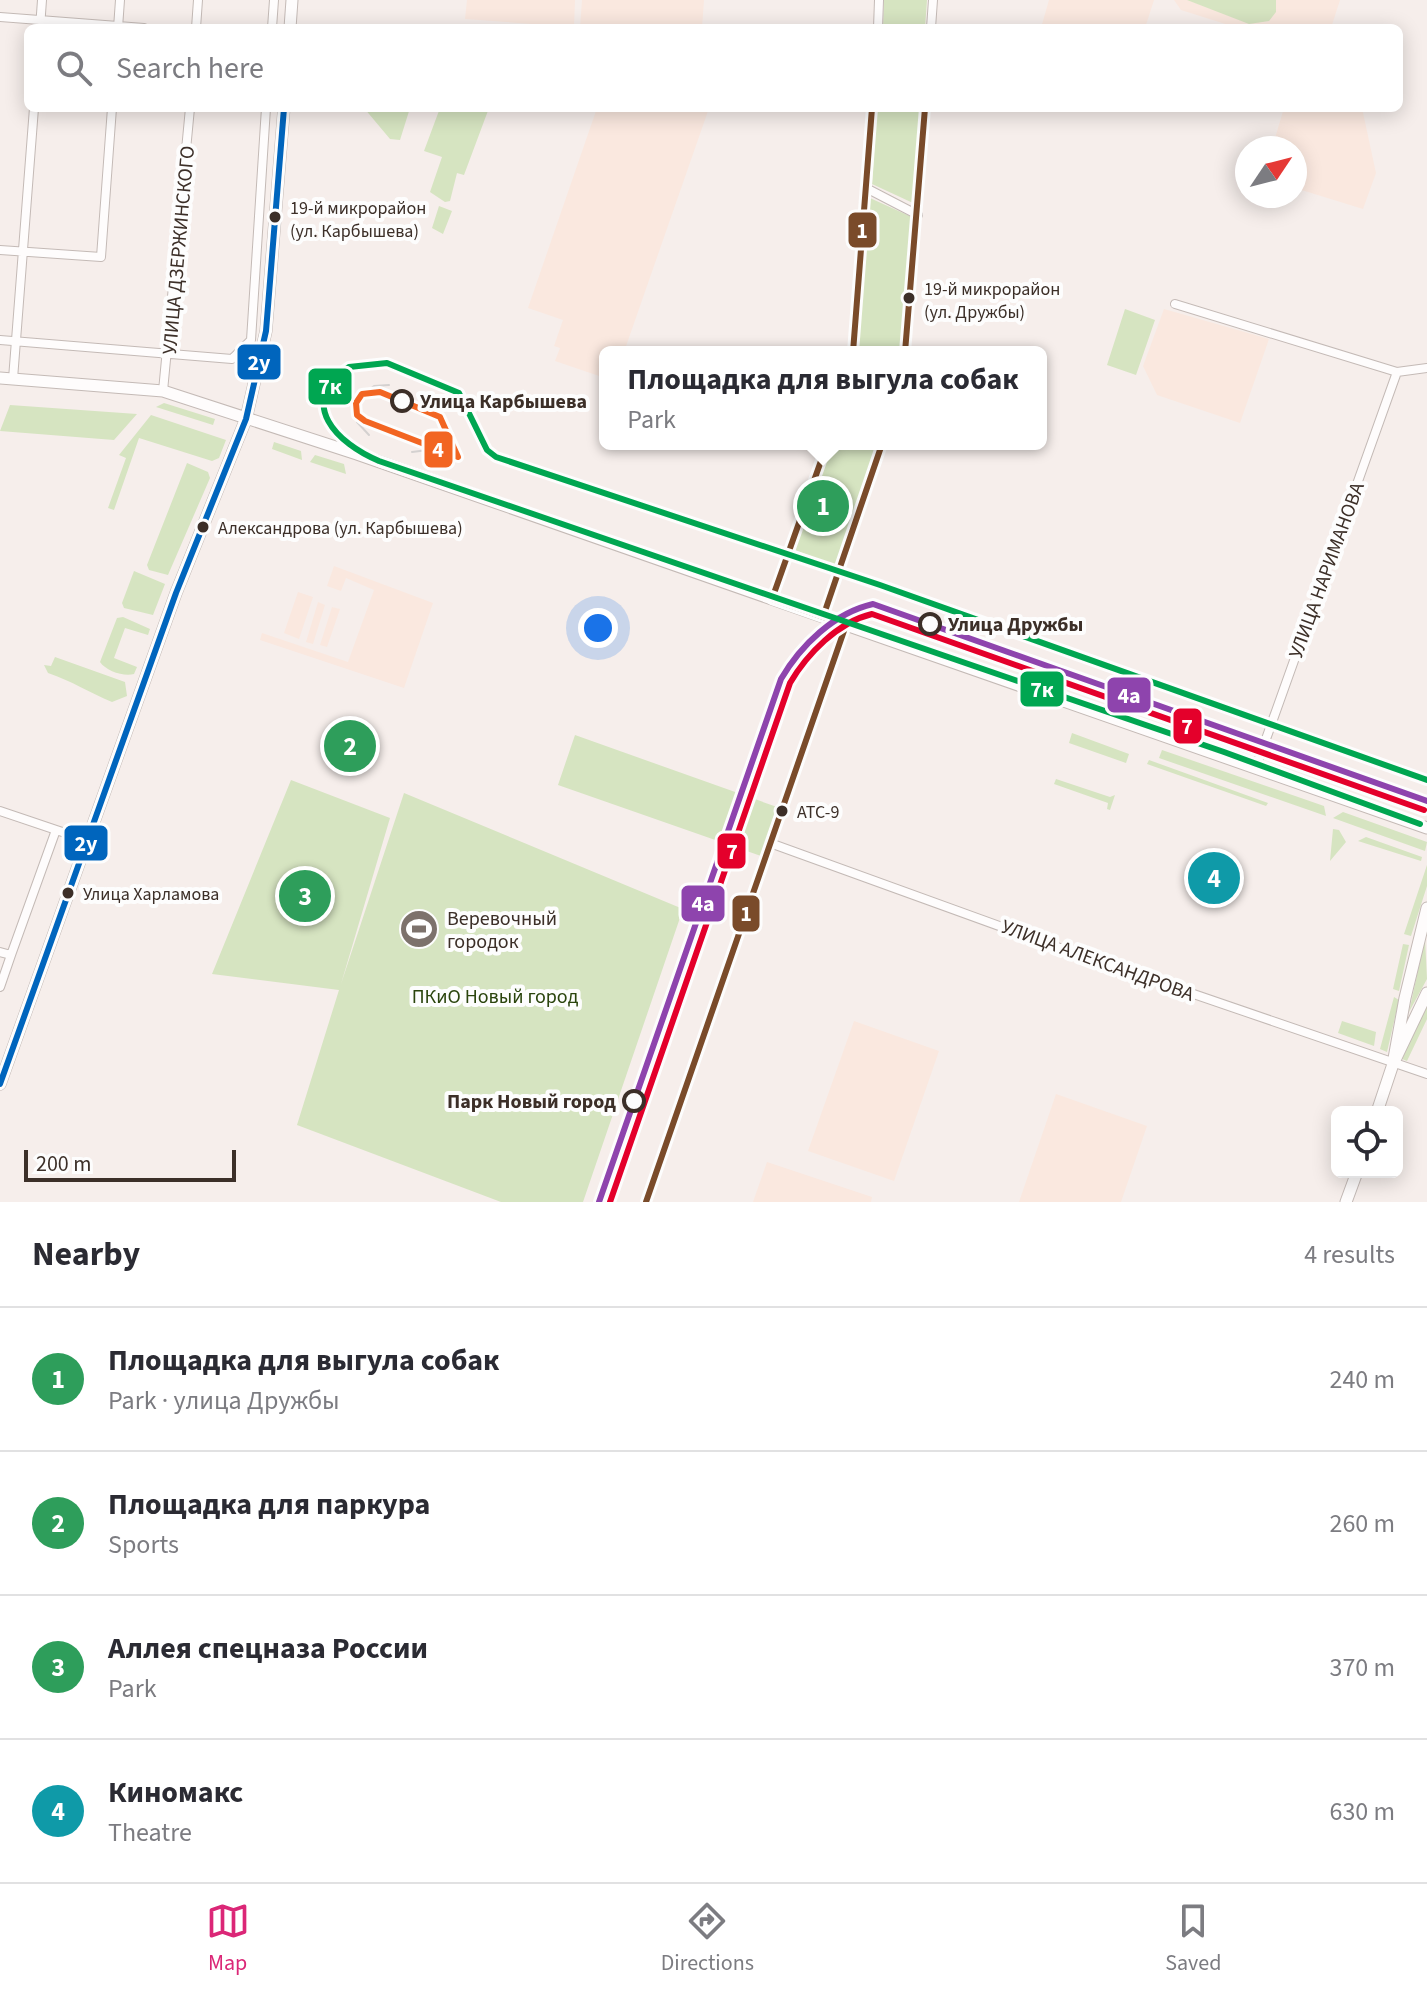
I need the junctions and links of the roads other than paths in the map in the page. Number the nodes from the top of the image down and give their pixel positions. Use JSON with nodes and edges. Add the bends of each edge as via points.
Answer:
{"nodes":[{"id":1,"x":42,"y":0,"type":"edge"},
{"id":2,"x":120,"y":0,"type":"edge"},
{"id":3,"x":198,"y":0,"type":"edge"},
{"id":4,"x":274,"y":0,"type":"edge"},
{"id":5,"x":292,"y":0,"type":"edge"},
{"id":6,"x":879,"y":0,"type":"edge"},
{"id":7,"x":933,"y":0,"type":"edge"},
{"id":8,"x":0,"y":17,"type":"edge"},
{"id":9,"x":40,"y":24,"type":"edge"},
{"id":10,"x":118,"y":24,"type":"edge"},
{"id":11,"x":196,"y":24,"type":"edge"},
{"id":12,"x":272,"y":24,"type":"edge"},
{"id":13,"x":290,"y":24,"type":"edge"},
{"id":14,"x":878,"y":24,"type":"edge"},
{"id":15,"x":931,"y":24,"type":"edge"},
{"id":16,"x":34,"y":112,"type":"edge"},
{"id":17,"x":112,"y":112,"type":"edge"},
{"id":18,"x":190,"y":112,"type":"edge"},
{"id":19,"x":266,"y":112,"type":"edge"},
{"id":20,"x":284,"y":112,"type":"edge"},
{"id":21,"x":872,"y":112,"type":"edge"},
{"id":22,"x":925,"y":112,"type":"edge"},
{"id":23,"x":866,"y":188,"type":"junction"},
{"id":24,"x":918,"y":215,"type":"junction"},
{"id":25,"x":0,"y":250,"type":"edge"},
{"id":26,"x":23,"y":252,"type":"junction"},
{"id":27,"x":1175,"y":304,"type":"dead end"},
{"id":28,"x":0,"y":340,"type":"edge"},
{"id":29,"x":16,"y":342,"type":"junction"},
{"id":30,"x":853,"y":346,"type":"edge"},
{"id":31,"x":906,"y":346,"type":"edge"},
{"id":32,"x":170,"y":353,"type":"junction"},
{"id":33,"x":1427,"y":368,"type":"edge"},
{"id":34,"x":1397,"y":372,"type":"junction"},
{"id":35,"x":6,"y":378,"type":"edge"},
{"id":36,"x":163,"y":391,"type":"junction"},
{"id":37,"x":246,"y":419,"type":"junction"},
{"id":38,"x":825,"y":450,"type":"edge"},
{"id":39,"x":880,"y":450,"type":"edge"},
{"id":40,"x":772,"y":599,"type":"junction"},
{"id":41,"x":823,"y":617,"type":"junction"},
{"id":42,"x":846,"y":625,"type":"junction"},
{"id":43,"x":1256,"y":767,"type":"junction"},
{"id":44,"x":0,"y":811,"type":"edge"},
{"id":45,"x":1427,"y":828,"type":"edge"},
{"id":46,"x":56,"y":830,"type":"junction"},
{"id":47,"x":86,"y":840,"type":"junction"},
{"id":48,"x":770,"y":843,"type":"junction"},
{"id":49,"x":1427,"y":908,"type":"edge"},
{"id":50,"x":1424,"y":930,"type":"edge"},
{"id":51,"x":0,"y":952,"type":"edge"},
{"id":52,"x":11,"y":955,"type":"junction"},
{"id":53,"x":0,"y":987,"type":"edge"},
{"id":54,"x":1427,"y":993,"type":"edge"},
{"id":55,"x":1393,"y":1064,"type":"junction"},
{"id":56,"x":1427,"y":1074,"type":"edge"},
{"id":57,"x":0,"y":1084,"type":"edge"},
{"id":58,"x":1379,"y":1106,"type":"edge"},
{"id":59,"x":1355,"y":1178,"type":"edge"},
{"id":60,"x":646,"y":1202,"type":"edge"},
{"id":61,"x":1346,"y":1202,"type":"edge"}],
"edges":[{"from":1,"to":9,"type":"street"},
{"from":2,"to":10,"type":"street"},
{"from":3,"to":11,"type":"street"},
{"from":4,"to":12,"type":"street"},
{"from":5,"to":13,"type":"main road"},
{"from":6,"to":14,"type":"street"},
{"from":7,"to":15,"type":"street"},
{"from":8,"to":9,"type":"street"},
{"from":16,"to":26,"type":"street"},
{"from":17,"to":26,"type":"street","via":[[101,257]]},
{"from":18,"to":32,"type":"street","name":"УЛИЦА ДЗЕРЖИНСКОГО"},
{"from":19,"to":32,"type":"street","via":[[251,340],[232,359]]},
{"from":20,"to":37,"type":"main road","via":[[266,331]]},
{"from":21,"to":23,"type":"street"},
{"from":22,"to":24,"type":"street"},
{"from":23,"to":24,"type":"street"},
{"from":23,"to":30,"type":"street"},
{"from":24,"to":31,"type":"street"},
{"from":25,"to":26,"type":"street"},
{"from":26,"to":29,"type":"street"},
{"from":27,"to":34,"type":"street"},
{"from":28,"to":29,"type":"street"},
{"from":29,"to":32,"type":"street"},
{"from":29,"to":35,"type":"street"},
{"from":32,"to":36,"type":"street","name":"УЛИЦА ДЗЕРЖИНСКОГО"},
{"from":33,"to":34,"type":"street"},
{"from":34,"to":43,"type":"street","name":"УЛИЦА НАРИМАНОВА"},
{"from":35,"to":36,"type":"main road"},
{"from":36,"to":37,"type":"main road"},
{"from":37,"to":40,"type":"main road"},
{"from":37,"to":47,"type":"main road"},
{"from":38,"to":40,"type":"street"},
{"from":39,"to":41,"type":"street"},
{"from":40,"to":41,"type":"main road"},
{"from":41,"to":42,"type":"main road"},
{"from":42,"to":43,"type":"main road"},
{"from":42,"to":48,"type":"street"},
{"from":43,"to":45,"type":"main road"},
{"from":44,"to":46,"type":"street"},
{"from":46,"to":47,"type":"street"},
{"from":46,"to":52,"type":"street"},
{"from":47,"to":57,"type":"main road"},
{"from":48,"to":55,"type":"street","name":"УЛИЦА АЛЕКСАНДРОВА"},
{"from":48,"to":60,"type":"street"},
{"from":49,"to":50,"type":"main road"},
{"from":50,"to":55,"type":"main road"},
{"from":51,"to":52,"type":"street"},
{"from":52,"to":53,"type":"street"},
{"from":54,"to":55,"type":"main road"},
{"from":55,"to":56,"type":"street","name":"УЛИЦА АЛЕКСАНДРОВА"},
{"from":55,"to":58,"type":"main road"},
{"from":59,"to":61,"type":"main road"}]}
